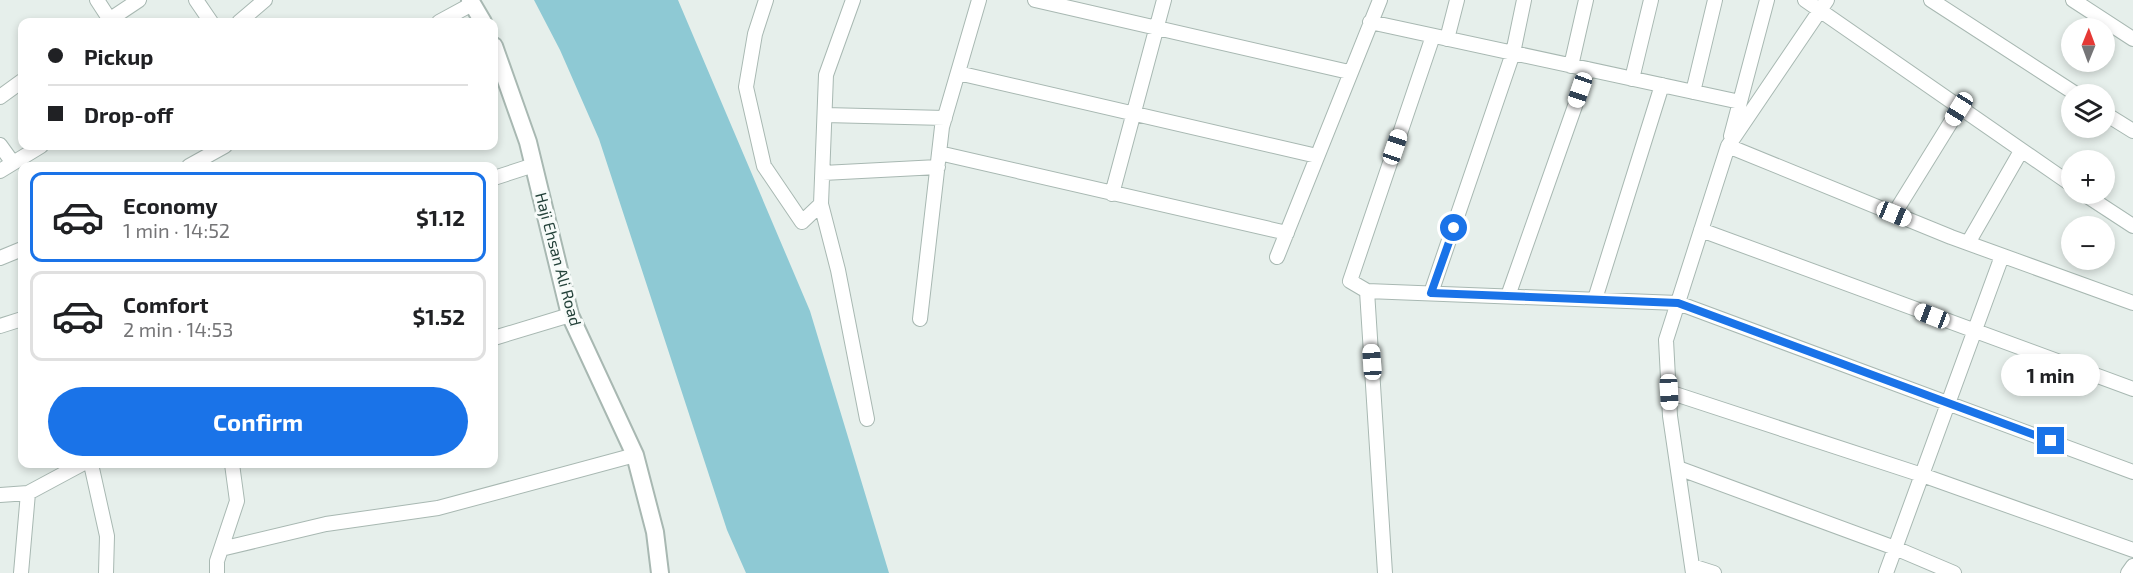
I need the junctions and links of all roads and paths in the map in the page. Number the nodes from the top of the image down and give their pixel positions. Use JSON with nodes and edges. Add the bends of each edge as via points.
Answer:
{"nodes":[{"id":1,"x":98,"y":0,"type":"edge"},
{"id":2,"x":139,"y":0,"type":"edge"},
{"id":3,"x":196,"y":0,"type":"edge"},
{"id":4,"x":265,"y":0,"type":"edge"},
{"id":5,"x":766,"y":0,"type":"edge"},
{"id":6,"x":853,"y":0,"type":"edge"},
{"id":7,"x":979,"y":0,"type":"edge"},
{"id":8,"x":1035,"y":0,"type":"edge"},
{"id":9,"x":1164,"y":0,"type":"edge"},
{"id":10,"x":1380,"y":0,"type":"edge"},
{"id":11,"x":1457,"y":0,"type":"edge"},
{"id":12,"x":1524,"y":0,"type":"edge"},
{"id":13,"x":1586,"y":0,"type":"edge"},
{"id":14,"x":1651,"y":0,"type":"edge"},
{"id":15,"x":1715,"y":0,"type":"edge"},
{"id":16,"x":1767,"y":0,"type":"edge"},
{"id":17,"x":1805,"y":0,"type":"edge"},
{"id":18,"x":1827,"y":0,"type":"edge"},
{"id":19,"x":1931,"y":0,"type":"edge"},
{"id":20,"x":2073,"y":0,"type":"edge"},
{"id":21,"x":471,"y":2,"type":"edge"},
{"id":22,"x":1818,"y":12,"type":"junction"},
{"id":23,"x":107,"y":18,"type":"edge"},
{"id":24,"x":112,"y":18,"type":"edge"},
{"id":25,"x":208,"y":18,"type":"edge"},
{"id":26,"x":244,"y":18,"type":"edge"},
{"id":27,"x":446,"y":18,"type":"edge"},
{"id":28,"x":481,"y":18,"type":"edge"},
{"id":29,"x":1370,"y":22,"type":"junction"},
{"id":30,"x":1157,"y":28,"type":"junction"},
{"id":31,"x":1433,"y":36,"type":"junction"},
{"id":32,"x":1447,"y":39,"type":"junction"},
{"id":33,"x":2133,"y":39,"type":"edge"},
{"id":34,"x":1513,"y":53,"type":"junction"},
{"id":35,"x":498,"y":57,"type":"edge"},
{"id":36,"x":1571,"y":66,"type":"junction"},
{"id":37,"x":1588,"y":69,"type":"junction"},
{"id":38,"x":1349,"y":72,"type":"junction"},
{"id":39,"x":958,"y":73,"type":"junction"},
{"id":40,"x":1632,"y":79,"type":"junction"},
{"id":41,"x":18,"y":84,"type":"edge"},
{"id":42,"x":2061,"y":84,"type":"edge"},
{"id":43,"x":1662,"y":85,"type":"junction"},
{"id":44,"x":1693,"y":92,"type":"junction"},
{"id":45,"x":0,"y":97,"type":"edge"},
{"id":46,"x":1740,"y":102,"type":"junction"},
{"id":47,"x":1959,"y":109,"type":"junction"},
{"id":48,"x":1134,"y":112,"type":"junction"},
{"id":49,"x":825,"y":115,"type":"junction"},
{"id":50,"x":945,"y":118,"type":"junction"},
{"id":51,"x":2115,"y":120,"type":"edge"},
{"id":52,"x":2133,"y":131,"type":"edge"},
{"id":53,"x":0,"y":145,"type":"edge"},
{"id":54,"x":1728,"y":146,"type":"junction"},
{"id":55,"x":34,"y":150,"type":"edge"},
{"id":56,"x":218,"y":150,"type":"edge"},
{"id":57,"x":2021,"y":151,"type":"junction"},
{"id":58,"x":1317,"y":156,"type":"junction"},
{"id":59,"x":938,"y":160,"type":"junction"},
{"id":60,"x":196,"y":162,"type":"edge"},
{"id":61,"x":13,"y":163,"type":"junction"},
{"id":62,"x":534,"y":165,"type":"junction"},
{"id":63,"x":0,"y":171,"type":"edge"},
{"id":64,"x":823,"y":173,"type":"junction"},
{"id":65,"x":498,"y":177,"type":"edge"},
{"id":66,"x":2061,"y":178,"type":"edge"},
{"id":67,"x":1112,"y":194,"type":"junction"},
{"id":68,"x":821,"y":204,"type":"junction"},
{"id":69,"x":2099,"y":204,"type":"edge"},
{"id":70,"x":1894,"y":214,"type":"junction"},
{"id":71,"x":2133,"y":226,"type":"edge"},
{"id":72,"x":1701,"y":230,"type":"junction"},
{"id":73,"x":1287,"y":232,"type":"junction"},
{"id":74,"x":1968,"y":243,"type":"junction"},
{"id":75,"x":18,"y":251,"type":"edge"},
{"id":76,"x":2002,"y":256,"type":"junction"},
{"id":77,"x":1277,"y":257,"type":"dead end"},
{"id":78,"x":0,"y":258,"type":"edge"},
{"id":79,"x":1367,"y":291,"type":"junction"},
{"id":80,"x":1431,"y":293,"type":"junction"},
{"id":81,"x":1508,"y":296,"type":"junction"},
{"id":82,"x":1595,"y":300,"type":"junction"},
{"id":83,"x":1678,"y":303,"type":"junction"},
{"id":84,"x":2133,"y":303,"type":"edge"},
{"id":85,"x":570,"y":315,"type":"junction"},
{"id":86,"x":920,"y":319,"type":"dead end"},
{"id":87,"x":18,"y":320,"type":"edge"},
{"id":88,"x":0,"y":326,"type":"edge"},
{"id":89,"x":1974,"y":332,"type":"junction"},
{"id":90,"x":498,"y":337,"type":"edge"},
{"id":91,"x":2133,"y":389,"type":"edge"},
{"id":92,"x":1669,"y":392,"type":"junction"},
{"id":93,"x":1948,"y":403,"type":"junction"},
{"id":94,"x":867,"y":418,"type":"dead end"},
{"id":95,"x":635,"y":455,"type":"junction"},
{"id":96,"x":75,"y":468,"type":"edge"},
{"id":97,"x":92,"y":468,"type":"edge"},
{"id":98,"x":233,"y":468,"type":"edge"},
{"id":99,"x":1678,"y":468,"type":"junction"},
{"id":100,"x":2133,"y":472,"type":"edge"},
{"id":101,"x":1922,"y":475,"type":"junction"},
{"id":102,"x":28,"y":493,"type":"junction"},
{"id":103,"x":0,"y":495,"type":"edge"},
{"id":104,"x":1895,"y":548,"type":"junction"},
{"id":105,"x":221,"y":549,"type":"junction"},
{"id":106,"x":2133,"y":550,"type":"edge"},
{"id":107,"x":2133,"y":566,"type":"edge"},
{"id":108,"x":1693,"y":569,"type":"edge"},
{"id":109,"x":21,"y":573,"type":"edge"},
{"id":110,"x":106,"y":573,"type":"edge"},
{"id":111,"x":217,"y":573,"type":"edge"},
{"id":112,"x":660,"y":573,"type":"edge"},
{"id":113,"x":1385,"y":573,"type":"edge"},
{"id":114,"x":1714,"y":573,"type":"edge"},
{"id":115,"x":1886,"y":573,"type":"edge"},
{"id":116,"x":1954,"y":573,"type":"edge"},
{"id":117,"x":2128,"y":573,"type":"edge"}],
"edges":[{"from":1,"to":23,"type":"street"},
{"from":2,"to":24,"type":"street"},
{"from":3,"to":25,"type":"street"},
{"from":4,"to":26,"type":"street"},
{"from":5,"to":68,"type":"street","via":[[755,34],[746,87],[764,166],[802,222]]},
{"from":6,"to":49,"type":"street","via":[[826,75]]},
{"from":7,"to":39,"type":"street"},
{"from":8,"to":30,"type":"street"},
{"from":9,"to":30,"type":"street"},
{"from":10,"to":29,"type":"street"},
{"from":11,"to":32,"type":"street"},
{"from":12,"to":34,"type":"street"},
{"from":13,"to":36,"type":"street"},
{"from":14,"to":40,"type":"street"},
{"from":15,"to":44,"type":"street"},
{"from":16,"to":46,"type":"street"},
{"from":17,"to":22,"type":"street"},
{"from":18,"to":22,"type":"street"},
{"from":19,"to":42,"type":"street"},
{"from":20,"to":33,"type":"street"},
{"from":21,"to":27,"type":"street"},
{"from":21,"to":28,"type":"street"},
{"from":22,"to":47,"type":"street"},
{"from":22,"to":54,"type":"street"},
{"from":29,"to":31,"type":"street"},
{"from":29,"to":38,"type":"street"},
{"from":30,"to":38,"type":"street"},
{"from":30,"to":48,"type":"street"},
{"from":31,"to":32,"type":"street"},
{"from":31,"to":79,"type":"street","via":[[1350,281]]},
{"from":32,"to":34,"type":"street"},
{"from":34,"to":36,"type":"street"},
{"from":34,"to":80,"type":"street"},
{"from":35,"to":62,"type":"street","name":"Haji Ehsan Ali Road"},
{"from":36,"to":37,"type":"street"},
{"from":37,"to":40,"type":"street"},
{"from":37,"to":81,"type":"street"},
{"from":38,"to":58,"type":"street"},
{"from":39,"to":48,"type":"street"},
{"from":39,"to":50,"type":"street"},
{"from":40,"to":43,"type":"street"},
{"from":41,"to":45,"type":"street"},
{"from":43,"to":44,"type":"street"},
{"from":43,"to":82,"type":"street"},
{"from":44,"to":46,"type":"street"},
{"from":46,"to":54,"type":"street"},
{"from":47,"to":57,"type":"street"},
{"from":47,"to":70,"type":"street"},
{"from":48,"to":58,"type":"street"},
{"from":48,"to":67,"type":"street"},
{"from":49,"to":50,"type":"street"},
{"from":49,"to":64,"type":"street"},
{"from":50,"to":59,"type":"street"},
{"from":51,"to":52,"type":"street"},
{"from":53,"to":61,"type":"street"},
{"from":54,"to":70,"type":"street"},
{"from":54,"to":72,"type":"street"},
{"from":55,"to":61,"type":"street"},
{"from":56,"to":60,"type":"street"},
{"from":57,"to":66,"type":"street"},
{"from":57,"to":74,"type":"street"},
{"from":58,"to":73,"type":"street"},
{"from":59,"to":64,"type":"street"},
{"from":59,"to":67,"type":"street"},
{"from":59,"to":86,"type":"street"},
{"from":61,"to":63,"type":"street"},
{"from":62,"to":65,"type":"street"},
{"from":62,"to":85,"type":"street","name":"Haji Ehsan Ali Road"},
{"from":64,"to":68,"type":"street"},
{"from":67,"to":73,"type":"street"},
{"from":68,"to":94,"type":"street"},
{"from":69,"to":71,"type":"street"},
{"from":70,"to":74,"type":"street"},
{"from":72,"to":83,"type":"street"},
{"from":72,"to":89,"type":"street"},
{"from":73,"to":77,"type":"street"},
{"from":74,"to":76,"type":"street"},
{"from":75,"to":78,"type":"street"},
{"from":76,"to":84,"type":"street"},
{"from":76,"to":89,"type":"street"},
{"from":79,"to":80,"type":"street"},
{"from":79,"to":113,"type":"street"},
{"from":80,"to":81,"type":"street"},
{"from":81,"to":82,"type":"street"},
{"from":82,"to":83,"type":"street"},
{"from":83,"to":92,"type":"street","via":[[1666,340]]},
{"from":83,"to":93,"type":"street"},
{"from":85,"to":90,"type":"street"},
{"from":85,"to":95,"type":"street","name":"Haji Ehsan Ali Road"},
{"from":87,"to":88,"type":"street"},
{"from":89,"to":91,"type":"street"},
{"from":89,"to":93,"type":"street"},
{"from":92,"to":99,"type":"street"},
{"from":92,"to":101,"type":"street"},
{"from":93,"to":100,"type":"street"},
{"from":93,"to":101,"type":"street"},
{"from":95,"to":105,"type":"street","via":[[438,508],[326,524]]},
{"from":95,"to":112,"type":"street","name":"Haji Ehsan Ali Road","via":[[655,532]]},
{"from":96,"to":102,"type":"street"},
{"from":97,"to":110,"type":"street","via":[[107,536]]},
{"from":98,"to":105,"type":"street","via":[[237,501]]},
{"from":99,"to":104,"type":"street"},
{"from":99,"to":108,"type":"street"},
{"from":101,"to":104,"type":"street"},
{"from":101,"to":106,"type":"street"},
{"from":102,"to":103,"type":"street"},
{"from":102,"to":109,"type":"street"},
{"from":104,"to":115,"type":"street"},
{"from":104,"to":116,"type":"street"},
{"from":105,"to":111,"type":"street"},
{"from":107,"to":117,"type":"street"},
{"from":108,"to":114,"type":"street"}]}
